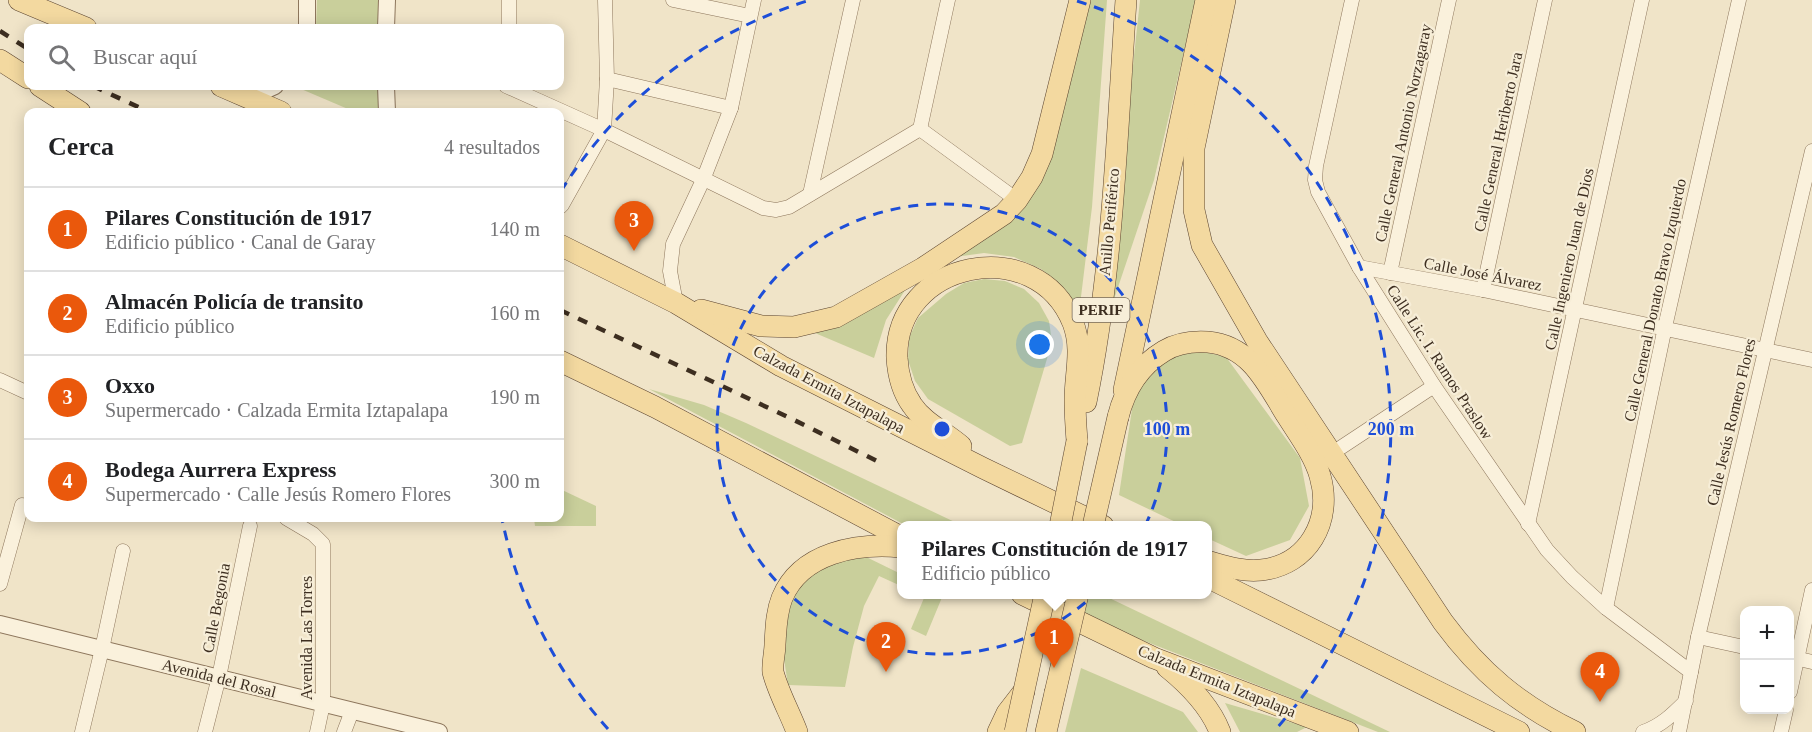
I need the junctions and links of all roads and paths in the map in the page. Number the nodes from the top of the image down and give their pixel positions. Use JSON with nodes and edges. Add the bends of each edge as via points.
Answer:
{"nodes":[{"id":1,"x":19,"y":0,"type":"edge"},
{"id":2,"x":307,"y":0,"type":"edge"},
{"id":3,"x":387,"y":0,"type":"edge"},
{"id":4,"x":509,"y":0,"type":"edge"},
{"id":5,"x":605,"y":0,"type":"edge"},
{"id":6,"x":673,"y":0,"type":"edge"},
{"id":7,"x":754,"y":0,"type":"edge"},
{"id":8,"x":853,"y":0,"type":"edge"},
{"id":9,"x":948,"y":0,"type":"edge"},
{"id":10,"x":1080,"y":0,"type":"edge"},
{"id":11,"x":1126,"y":0,"type":"edge"},
{"id":12,"x":1206,"y":0,"type":"edge"},
{"id":13,"x":1226,"y":0,"type":"edge"},
{"id":14,"x":1352,"y":0,"type":"edge"},
{"id":15,"x":1449,"y":0,"type":"edge"},
{"id":16,"x":1545,"y":0,"type":"edge"},
{"id":17,"x":1642,"y":0,"type":"edge"},
{"id":18,"x":1739,"y":0,"type":"edge"},
{"id":19,"x":750,"y":16,"type":"junction"},
{"id":20,"x":76,"y":24,"type":"edge"},
{"id":21,"x":308,"y":24,"type":"edge"},
{"id":22,"x":389,"y":24,"type":"edge"},
{"id":23,"x":509,"y":24,"type":"edge"},
{"id":24,"x":0,"y":60,"type":"edge"},
{"id":25,"x":24,"y":75,"type":"edge"},
{"id":26,"x":607,"y":79,"type":"junction"},
{"id":27,"x":46,"y":90,"type":"edge"},
{"id":28,"x":232,"y":90,"type":"edge"},
{"id":29,"x":247,"y":90,"type":"edge"},
{"id":30,"x":266,"y":90,"type":"edge"},
{"id":31,"x":386,"y":90,"type":"edge"},
{"id":32,"x":516,"y":90,"type":"edge"},
{"id":33,"x":74,"y":108,"type":"edge"},
{"id":34,"x":271,"y":108,"type":"edge"},
{"id":35,"x":387,"y":108,"type":"edge"},
{"id":36,"x":556,"y":108,"type":"edge"},
{"id":37,"x":731,"y":108,"type":"junction"},
{"id":38,"x":564,"y":112,"type":"edge"},
{"id":39,"x":920,"y":129,"type":"junction"},
{"id":40,"x":604,"y":130,"type":"junction"},
{"id":41,"x":1812,"y":151,"type":"edge"},
{"id":42,"x":1810,"y":168,"type":"edge"},
{"id":43,"x":703,"y":180,"type":"junction"},
{"id":44,"x":810,"y":194,"type":"junction"},
{"id":45,"x":1017,"y":200,"type":"junction"},
{"id":46,"x":564,"y":201,"type":"edge"},
{"id":47,"x":564,"y":247,"type":"edge"},
{"id":48,"x":1359,"y":267,"type":"junction"},
{"id":49,"x":1390,"y":273,"type":"junction"},
{"id":50,"x":1483,"y":290,"type":"junction"},
{"id":51,"x":676,"y":303,"type":"junction"},
{"id":52,"x":1575,"y":309,"type":"junction"},
{"id":53,"x":1665,"y":327,"type":"junction"},
{"id":54,"x":1764,"y":349,"type":"junction"},
{"id":55,"x":1812,"y":360,"type":"edge"},
{"id":56,"x":564,"y":363,"type":"edge"},
{"id":57,"x":0,"y":380,"type":"edge"},
{"id":58,"x":1434,"y":386,"type":"junction"},
{"id":59,"x":24,"y":391,"type":"edge"},
{"id":60,"x":1118,"y":417,"type":"junction"},
{"id":61,"x":1077,"y":441,"type":"junction"},
{"id":62,"x":1331,"y":454,"type":"junction"},
{"id":63,"x":983,"y":468,"type":"junction"},
{"id":64,"x":22,"y":505,"type":"dead end"},
{"id":65,"x":1061,"y":521,"type":"edge"},
{"id":66,"x":1094,"y":521,"type":"edge"},
{"id":67,"x":1095,"y":521,"type":"edge"},
{"id":68,"x":293,"y":522,"type":"edge"},
{"id":69,"x":1528,"y":524,"type":"junction"},
{"id":70,"x":250,"y":526,"type":"dead end"},
{"id":71,"x":897,"y":535,"type":"edge"},
{"id":72,"x":897,"y":547,"type":"edge"},
{"id":73,"x":123,"y":551,"type":"dead end"},
{"id":74,"x":1212,"y":562,"type":"edge"},
{"id":75,"x":1212,"y":579,"type":"edge"},
{"id":76,"x":0,"y":584,"type":"edge"},
{"id":77,"x":1812,"y":590,"type":"edge"},
{"id":78,"x":1032,"y":599,"type":"edge"},
{"id":79,"x":1044,"y":599,"type":"edge"},
{"id":80,"x":1076,"y":599,"type":"edge"},
{"id":81,"x":1606,"y":608,"type":"junction"},
{"id":82,"x":0,"y":624,"type":"edge"},
{"id":83,"x":1698,"y":637,"type":"junction"},
{"id":84,"x":1740,"y":646,"type":"edge"},
{"id":85,"x":102,"y":649,"type":"junction"},
{"id":86,"x":1794,"y":654,"type":"edge"},
{"id":87,"x":1154,"y":658,"type":"junction"},
{"id":88,"x":1794,"y":658,"type":"edge"},
{"id":89,"x":1812,"y":663,"type":"edge"},
{"id":90,"x":1691,"y":672,"type":"junction"},
{"id":91,"x":219,"y":677,"type":"junction"},
{"id":92,"x":1024,"y":691,"type":"junction"},
{"id":93,"x":1055,"y":693,"type":"junction"},
{"id":94,"x":1686,"y":701,"type":"junction"},
{"id":95,"x":323,"y":704,"type":"junction"},
{"id":96,"x":352,"y":711,"type":"junction"},
{"id":97,"x":1785,"y":714,"type":"edge"},
{"id":98,"x":82,"y":732,"type":"edge"},
{"id":99,"x":205,"y":732,"type":"edge"},
{"id":100,"x":317,"y":732,"type":"edge"},
{"id":101,"x":344,"y":732,"type":"edge"},
{"id":102,"x":439,"y":732,"type":"edge"},
{"id":103,"x":797,"y":732,"type":"edge"},
{"id":104,"x":998,"y":732,"type":"edge"},
{"id":105,"x":1015,"y":732,"type":"edge"},
{"id":106,"x":1046,"y":732,"type":"edge"},
{"id":107,"x":1056,"y":732,"type":"edge"},
{"id":108,"x":1220,"y":732,"type":"edge"},
{"id":109,"x":1348,"y":732,"type":"edge"},
{"id":110,"x":1519,"y":732,"type":"edge"},
{"id":111,"x":1575,"y":732,"type":"edge"},
{"id":112,"x":1643,"y":732,"type":"edge"},
{"id":113,"x":1679,"y":732,"type":"edge"},
{"id":114,"x":1781,"y":732,"type":"edge"}],
"edges":[{"from":1,"to":20,"type":"main road"},
{"from":2,"to":21,"type":"street"},
{"from":3,"to":22,"type":"street"},
{"from":4,"to":23,"type":"street"},
{"from":5,"to":26,"type":"street"},
{"from":6,"to":19,"type":"street"},
{"from":7,"to":19,"type":"street"},
{"from":8,"to":44,"type":"street"},
{"from":9,"to":39,"type":"street"},
{"from":10,"to":45,"type":"main road","via":[[1042,154]]},
{"from":11,"to":61,"type":"main road","name":"Anillo Periférico","number":"PERIF","via":[[1114,177],[1096,352]]},
{"from":12,"to":60,"type":"main road","number":"PERIF"},
{"from":13,"to":62,"type":"main road","via":[[1194,148],[1194,210],[1202,245],[1257,341]]},
{"from":14,"to":48,"type":"street","name":"Calle Lic. I. Ramos Praslow","via":[[1315,180]]},
{"from":15,"to":49,"type":"street","name":"Calle General Antonio Norzagaray"},
{"from":16,"to":50,"type":"street","name":"Calle General Heriberto Jara"},
{"from":17,"to":52,"type":"street","name":"Calle Ingeniero Juan de Dios"},
{"from":18,"to":53,"type":"street","name":"Calle General Donato Bravo Izquierdo"},
{"from":19,"to":37,"type":"street"},
{"from":24,"to":25,"type":"main road"},
{"from":26,"to":37,"type":"street"},
{"from":26,"to":40,"type":"street"},
{"from":27,"to":33,"type":"main road"},
{"from":28,"to":34,"type":"main road"},
{"from":29,"to":30,"type":"street"},
{"from":31,"to":35,"type":"street"},
{"from":32,"to":36,"type":"street"},
{"from":37,"to":43,"type":"street"},
{"from":38,"to":40,"type":"street"},
{"from":39,"to":44,"type":"street"},
{"from":39,"to":45,"type":"street"},
{"from":40,"to":43,"type":"street"},
{"from":40,"to":46,"type":"street"},
{"from":41,"to":42,"type":"street","name":"Calle Jesús Romero Flores"},
{"from":42,"to":54,"type":"street","name":"Calle Jesús Romero Flores"},
{"from":43,"to":44,"type":"street","via":[[762,208],[776,210]]},
{"from":43,"to":51,"type":"street","via":[[673,244],[670,271]]},
{"from":45,"to":51,"type":"main road","via":[[1004,214],[923,268],[836,317],[794,327],[761,326]]},
{"from":47,"to":51,"type":"main road","name":"Calzada Ermita Iztapalapa"},
{"from":48,"to":49,"type":"street","name":"Calle José Álvarez"},
{"from":48,"to":58,"type":"street","name":"Calle Lic. I. Ramos Praslow"},
{"from":49,"to":50,"type":"street","name":"Calle José Álvarez"},
{"from":50,"to":52,"type":"street","name":"Calle José Álvarez"},
{"from":51,"to":63,"type":"main road","name":"Calzada Ermita Iztapalapa","via":[[781,366]]},
{"from":52,"to":53,"type":"street","name":"Calle José Álvarez"},
{"from":52,"to":69,"type":"street","name":"Calle Ingeniero Juan de Dios"},
{"from":53,"to":54,"type":"street","name":"Calle José Álvarez"},
{"from":53,"to":81,"type":"street","name":"Calle General Donato Bravo Izquierdo"},
{"from":54,"to":55,"type":"street","name":"Calle José Álvarez"},
{"from":54,"to":83,"type":"street","name":"Calle Jesús Romero Flores"},
{"from":56,"to":71,"type":"main road"},
{"from":57,"to":59,"type":"street"},
{"from":58,"to":62,"type":"street"},
{"from":58,"to":69,"type":"street","name":"Calle Lic. I. Ramos Praslow"},
{"from":60,"to":66,"type":"main road","number":"PERIF","bridge":true},
{"from":60,"to":74,"type":"main road","via":[[1126,393],[1139,373],[1157,356],[1178,345],[1219,344],[1245,356],[1259,371],[1313,459],[1322,485],[1321,516],[1311,541],[1290,562],[1249,570]]},
{"from":61,"to":63,"type":"main road","via":[[1078,349],[1067,311],[1044,284],[1025,273],[1003,268],[979,269],[949,277],[921,295],[900,326],[900,377],[913,408]]},
{"from":61,"to":65,"type":"main road","number":"PERIF","bridge":true},
{"from":62,"to":111,"type":"main road","via":[[1464,651],[1494,681]]},
{"from":63,"to":67,"type":"main road","name":"Calzada Ermita Iztapalapa"},
{"from":64,"to":76,"type":"street"},
{"from":68,"to":95,"type":"street","name":"Avenida Las Torres","via":[[323,544]]},
{"from":69,"to":81,"type":"street","name":"Calle Lic. I. Ramos Praslow","via":[[1547,550]]},
{"from":70,"to":91,"type":"street","name":"Calle Begonia"},
{"from":72,"to":103,"type":"main road","via":[[857,548],[829,555],[801,572],[787,589],[777,615],[773,670]]},
{"from":73,"to":85,"type":"street"},
{"from":75,"to":110,"type":"main road"},
{"from":77,"to":86,"type":"street"},
{"from":78,"to":87,"type":"main road","name":"Calzada Ermita Iztapalapa"},
{"from":79,"to":92,"type":"main road","bridge":true},
{"from":80,"to":93,"type":"main road","bridge":true},
{"from":81,"to":90,"type":"street","name":"Calle Lic. I. Ramos Praslow"},
{"from":82,"to":85,"type":"street","name":"Avenida del Rosal"},
{"from":83,"to":84,"type":"street"},
{"from":83,"to":90,"type":"street","name":"Calle Jesús Romero Flores"},
{"from":85,"to":91,"type":"street","name":"Avenida del Rosal"},
{"from":85,"to":98,"type":"street"},
{"from":87,"to":108,"type":"main road","via":[[1193,692]]},
{"from":87,"to":109,"type":"main road","name":"Calzada Ermita Iztapalapa"},
{"from":88,"to":89,"type":"street"},
{"from":90,"to":94,"type":"street","name":"Calle Jesús Romero Flores"},
{"from":91,"to":95,"type":"street","name":"Avenida del Rosal"},
{"from":91,"to":99,"type":"street","name":"Calle Begonia"},
{"from":92,"to":104,"type":"main road"},
{"from":92,"to":105,"type":"main road","bridge":true},
{"from":93,"to":106,"type":"main road"},
{"from":93,"to":107,"type":"main road"},
{"from":94,"to":112,"type":"street","via":[[1668,718]]},
{"from":94,"to":113,"type":"street","name":"Calle Jesús Romero Flores"},
{"from":95,"to":96,"type":"street","name":"Avenida del Rosal"},
{"from":95,"to":100,"type":"street","name":"Avenida Las Torres"},
{"from":96,"to":101,"type":"street"},
{"from":96,"to":102,"type":"street","name":"Avenida del Rosal"},
{"from":97,"to":114,"type":"street"}]}
